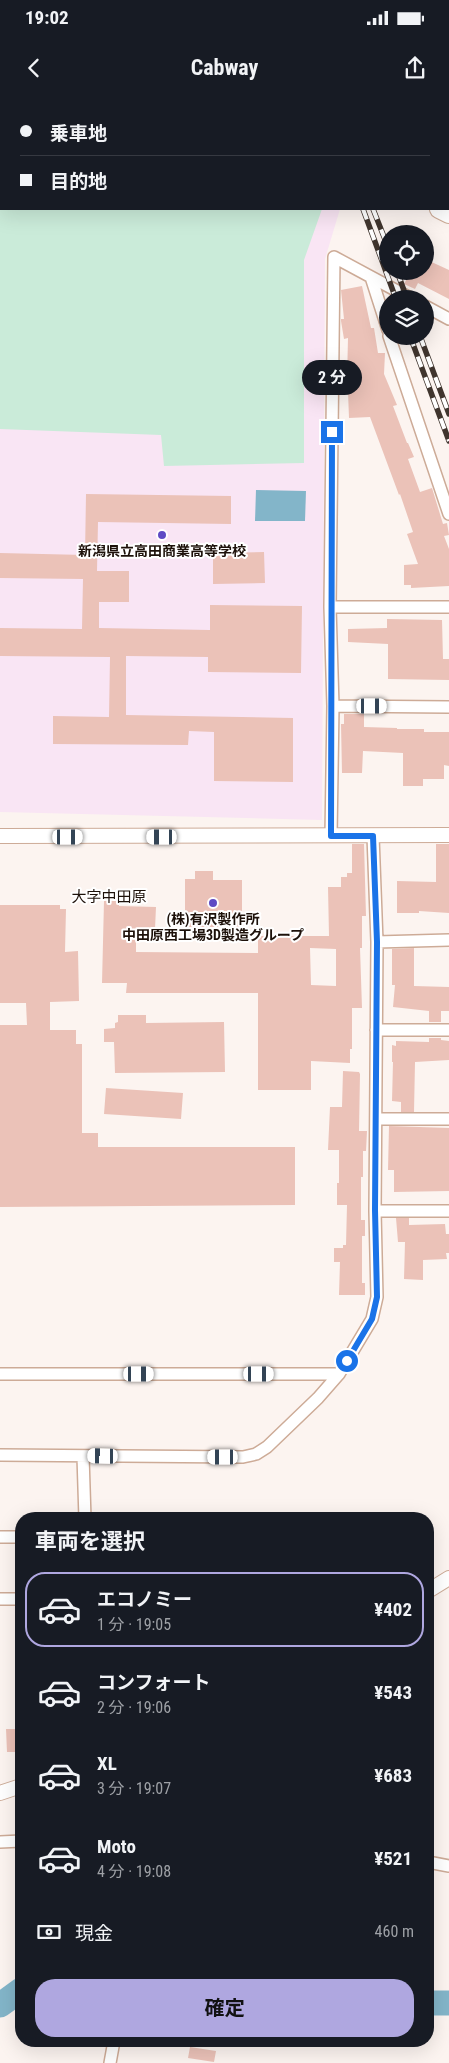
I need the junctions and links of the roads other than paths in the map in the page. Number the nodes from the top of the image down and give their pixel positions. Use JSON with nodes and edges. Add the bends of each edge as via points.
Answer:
{"nodes":[{"id":1,"x":371,"y":277,"type":"junction"},
{"id":2,"x":395,"y":290,"type":"edge"},
{"id":3,"x":379,"y":302,"type":"edge"},
{"id":4,"x":434,"y":311,"type":"edge"},
{"id":5,"x":449,"y":319,"type":"edge"},
{"id":6,"x":393,"y":345,"type":"edge"},
{"id":7,"x":449,"y":514,"type":"edge"},
{"id":8,"x":330,"y":607,"type":"junction"},
{"id":9,"x":449,"y":607,"type":"edge"},
{"id":10,"x":333,"y":706,"type":"junction"},
{"id":11,"x":449,"y":707,"type":"edge"},
{"id":12,"x":449,"y":835,"type":"edge"},
{"id":13,"x":0,"y":836,"type":"edge"},
{"id":14,"x":331,"y":836,"type":"junction"},
{"id":15,"x":373,"y":836,"type":"junction"},
{"id":16,"x":449,"y":940,"type":"edge"},
{"id":17,"x":377,"y":942,"type":"junction"},
{"id":18,"x":376,"y":1030,"type":"junction"},
{"id":19,"x":449,"y":1030,"type":"edge"},
{"id":20,"x":377,"y":1119,"type":"junction"},
{"id":21,"x":449,"y":1119,"type":"edge"},
{"id":22,"x":375,"y":1210,"type":"junction"},
{"id":23,"x":449,"y":1211,"type":"edge"},
{"id":24,"x":0,"y":1374,"type":"edge"},
{"id":25,"x":339,"y":1374,"type":"junction"},
{"id":26,"x":0,"y":1455,"type":"edge"},
{"id":27,"x":83,"y":1456,"type":"junction"},
{"id":28,"x":85,"y":1512,"type":"edge"},
{"id":29,"x":0,"y":1537,"type":"edge"},
{"id":30,"x":15,"y":1537,"type":"edge"},
{"id":31,"x":449,"y":1578,"type":"edge"},
{"id":32,"x":434,"y":1587,"type":"edge"},
{"id":33,"x":0,"y":1599,"type":"edge"},
{"id":34,"x":15,"y":1599,"type":"edge"},
{"id":35,"x":15,"y":1788,"type":"edge"},
{"id":36,"x":0,"y":1793,"type":"edge"},
{"id":37,"x":15,"y":1841,"type":"edge"},
{"id":38,"x":0,"y":1842,"type":"edge"},
{"id":39,"x":434,"y":1863,"type":"edge"},
{"id":40,"x":449,"y":1866,"type":"edge"},
{"id":41,"x":113,"y":2047,"type":"edge"},
{"id":42,"x":110,"y":2063,"type":"edge"}],
"edges":[{"from":1,"to":2,"type":"street"},
{"from":1,"to":3,"type":"street"},
{"from":1,"to":8,"type":"street","via":[[334,257]]},
{"from":4,"to":5,"type":"street"},
{"from":6,"to":7,"type":"street"},
{"from":8,"to":9,"type":"street"},
{"from":8,"to":10,"type":"street"},
{"from":10,"to":11,"type":"street"},
{"from":10,"to":14,"type":"street"},
{"from":12,"to":15,"type":"street"},
{"from":13,"to":14,"type":"street"},
{"from":14,"to":15,"type":"street"},
{"from":15,"to":17,"type":"street"},
{"from":16,"to":17,"type":"street"},
{"from":17,"to":18,"type":"street"},
{"from":18,"to":19,"type":"street"},
{"from":18,"to":20,"type":"street"},
{"from":20,"to":21,"type":"street"},
{"from":20,"to":22,"type":"street"},
{"from":22,"to":23,"type":"street"},
{"from":22,"to":25,"type":"street","via":[[377,1297],[372,1319]]},
{"from":24,"to":25,"type":"street"},
{"from":25,"to":27,"type":"street","via":[[318,1398],[256,1454],[243,1457]]},
{"from":26,"to":27,"type":"street"},
{"from":27,"to":28,"type":"street"},
{"from":29,"to":30,"type":"street"},
{"from":31,"to":32,"type":"street"},
{"from":33,"to":34,"type":"street"},
{"from":35,"to":36,"type":"street"},
{"from":37,"to":38,"type":"street"},
{"from":39,"to":40,"type":"street"},
{"from":41,"to":42,"type":"street"}]}
